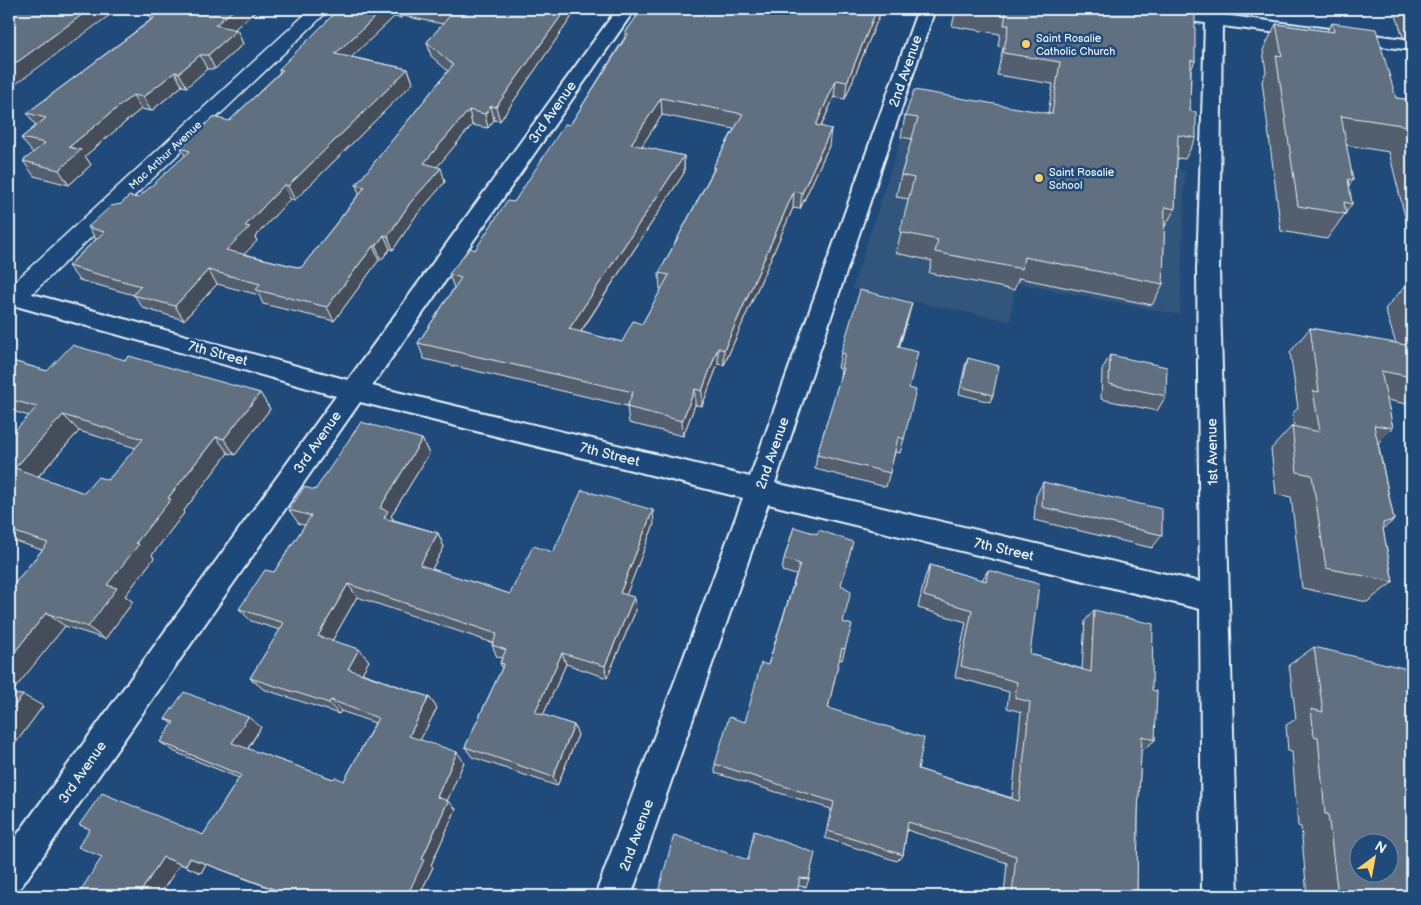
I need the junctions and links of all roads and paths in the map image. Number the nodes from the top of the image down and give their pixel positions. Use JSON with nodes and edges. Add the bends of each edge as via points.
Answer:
{"nodes":[{"id":1,"x":321,"y":9,"type":"edge"},
{"id":2,"x":626,"y":9,"type":"edge"},
{"id":3,"x":927,"y":9,"type":"edge"},
{"id":4,"x":1134,"y":9,"type":"edge"},
{"id":5,"x":1214,"y":14,"type":"edge"},
{"id":6,"x":1412,"y":46,"type":"edge"},
{"id":7,"x":10,"y":298,"type":"edge"},
{"id":8,"x":354,"y":390,"type":"junction"},
{"id":9,"x":759,"y":491,"type":"junction"},
{"id":10,"x":1216,"y":599,"type":"junction"},
{"id":11,"x":9,"y":875,"type":"edge"},
{"id":12,"x":613,"y":896,"type":"edge"},
{"id":13,"x":1220,"y":896,"type":"edge"}],
"edges":[{"from":1,"to":7,"type":"street","name":"Mac Arthur Avenue"},
{"from":2,"to":8,"type":"street","name":"3rd Avenue"},
{"from":3,"to":9,"type":"street","name":"2nd Avenue"},
{"from":4,"to":5,"type":"street"},
{"from":5,"to":6,"type":"street"},
{"from":5,"to":10,"type":"street","name":"1st Avenue","via":[[1208,270]]},
{"from":7,"to":8,"type":"street","name":"7th Street"},
{"from":8,"to":9,"type":"street","name":"7th Street"},
{"from":8,"to":11,"type":"street","name":"3rd Avenue"},
{"from":9,"to":10,"type":"street","name":"7th Street"},
{"from":9,"to":12,"type":"street","name":"2nd Avenue"},
{"from":10,"to":13,"type":"street","name":"1st Avenue"}]}
